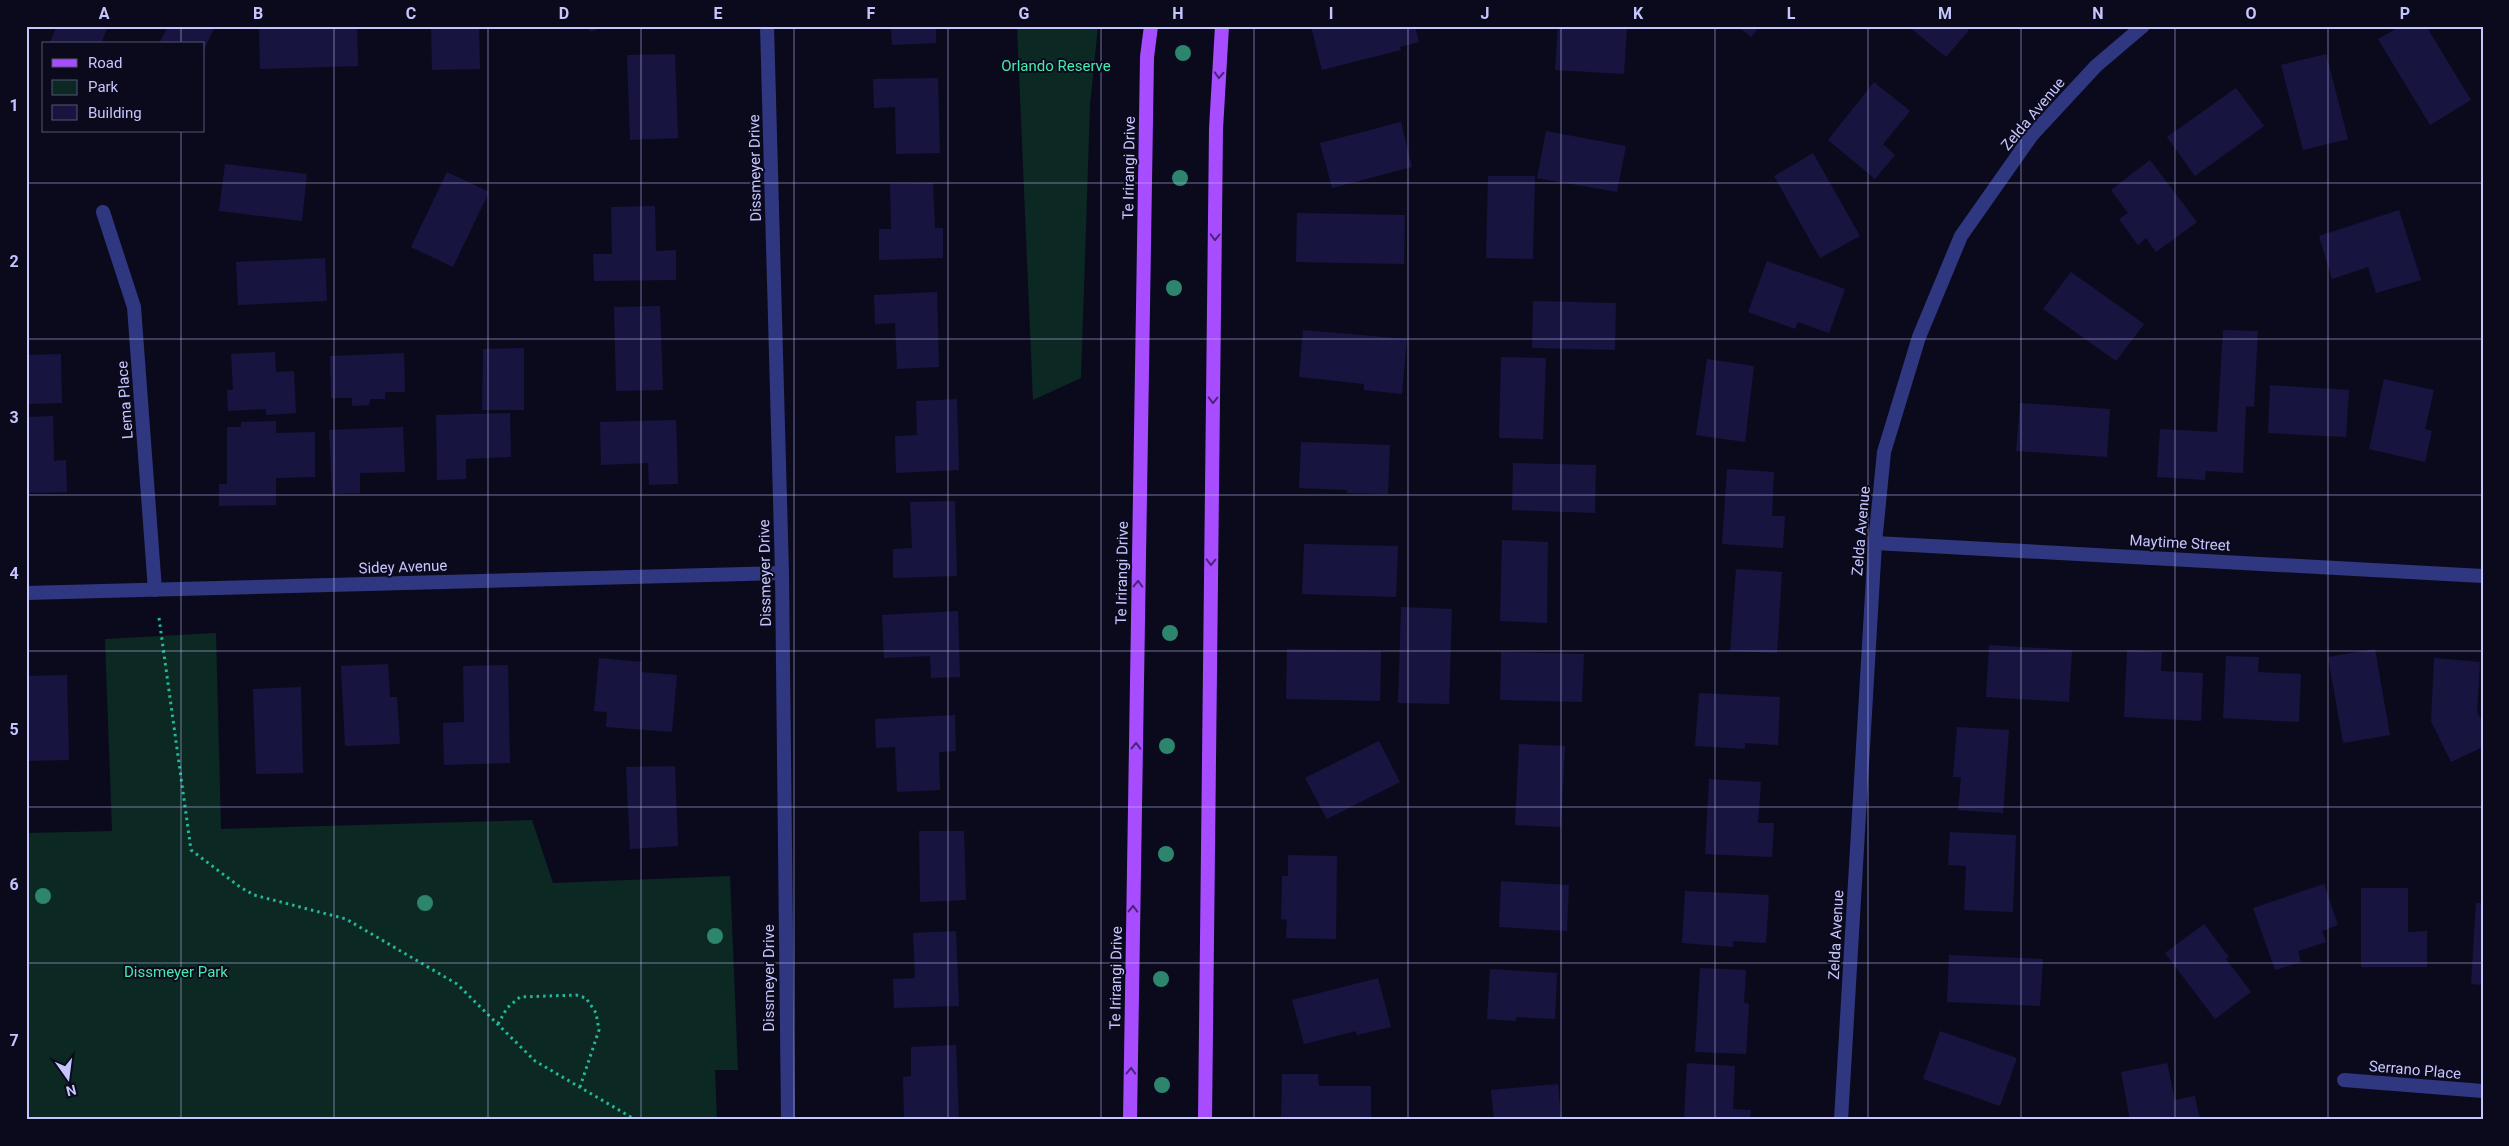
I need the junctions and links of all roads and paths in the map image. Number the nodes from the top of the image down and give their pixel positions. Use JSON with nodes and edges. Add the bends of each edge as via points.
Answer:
{"nodes":[{"id":1,"x":768,"y":26,"type":"edge"},
{"id":2,"x":1151,"y":26,"type":"edge"},
{"id":3,"x":1222,"y":26,"type":"edge"},
{"id":4,"x":2143,"y":26,"type":"edge"},
{"id":5,"x":103,"y":212,"type":"dead end"},
{"id":6,"x":1876,"y":543,"type":"junction"},
{"id":7,"x":782,"y":572,"type":"junction"},
{"id":8,"x":2483,"y":576,"type":"edge"},
{"id":9,"x":155,"y":590,"type":"junction"},
{"id":10,"x":26,"y":593,"type":"edge"},
{"id":11,"x":498,"y":1024,"type":"junction"},
{"id":12,"x":2344,"y":1080,"type":"dead end"},
{"id":13,"x":580,"y":1087,"type":"junction"},
{"id":14,"x":2483,"y":1092,"type":"edge"},
{"id":15,"x":636,"y":1120,"type":"edge"},
{"id":16,"x":788,"y":1120,"type":"edge"},
{"id":17,"x":1130,"y":1120,"type":"edge"},
{"id":18,"x":1206,"y":1120,"type":"edge"},
{"id":19,"x":1841,"y":1120,"type":"edge"}],
"edges":[{"from":1,"to":7,"type":"street","name":"Dissmeyer Drive"},
{"from":17,"to":2,"type":"main road","name":"Te Irirangi Drive","one_way":true,"via":[[1146,76]]},
{"from":3,"to":18,"type":"main road","one_way":true,"via":[[1216,129]]},
{"from":4,"to":6,"type":"street","name":"Zelda Avenue","via":[[2096,66],[2032,135],[1961,236],[1919,337],[1884,452]]},
{"from":5,"to":9,"type":"street","name":"Lema Place","via":[[134,307]]},
{"from":6,"to":8,"type":"street","name":"Maytime Street"},
{"from":6,"to":19,"type":"street","name":"Zelda Avenue"},
{"from":7,"to":9,"type":"street","name":"Sidey Avenue"},
{"from":7,"to":16,"type":"street","name":"Dissmeyer Drive"},
{"from":9,"to":10,"type":"street","name":"Sidey Avenue"},
{"from":9,"to":11,"type":"path","via":[[191,850],[254,895],[346,919],[457,984]]},
{"from":11,"to":13,"type":"path","via":[[536,1061]]},
{"from":11,"to":13,"type":"path","via":[[507,1008],[520,997],[576,995],[586,998],[596,1013],[600,1030]]},
{"from":12,"to":14,"type":"street","name":"Serrano Place"},
{"from":13,"to":15,"type":"path"}]}
